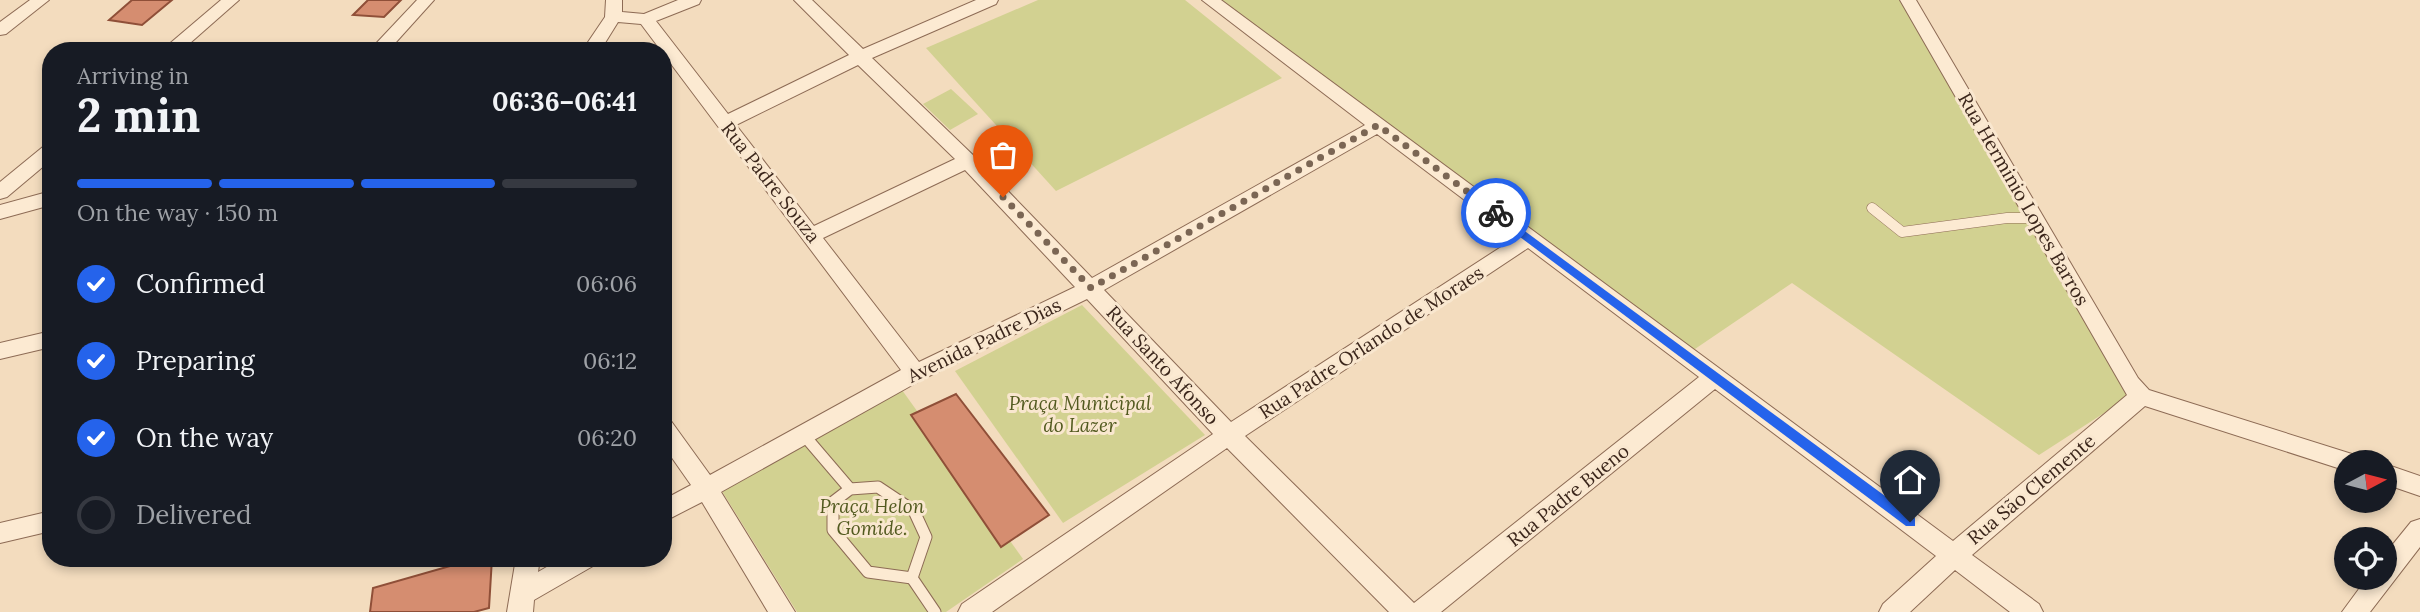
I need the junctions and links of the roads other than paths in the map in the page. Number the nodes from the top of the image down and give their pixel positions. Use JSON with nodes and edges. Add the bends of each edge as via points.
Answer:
{"nodes":[{"id":1,"x":41,"y":0,"type":"edge"},
{"id":2,"x":231,"y":0,"type":"edge"},
{"id":3,"x":426,"y":0,"type":"edge"},
{"id":4,"x":598,"y":0,"type":"edge"},
{"id":5,"x":693,"y":0,"type":"edge"},
{"id":6,"x":802,"y":0,"type":"edge"},
{"id":7,"x":990,"y":0,"type":"edge"},
{"id":8,"x":1210,"y":0,"type":"edge"},
{"id":9,"x":1908,"y":0,"type":"edge"},
{"id":10,"x":614,"y":9,"type":"edge"},
{"id":11,"x":646,"y":19,"type":"junction"},
{"id":12,"x":0,"y":30,"type":"edge"},
{"id":13,"x":181,"y":42,"type":"edge"},
{"id":14,"x":386,"y":42,"type":"edge"},
{"id":15,"x":592,"y":42,"type":"edge"},
{"id":16,"x":663,"y":42,"type":"edge"},
{"id":17,"x":672,"y":54,"type":"edge"},
{"id":18,"x":860,"y":57,"type":"junction"},
{"id":19,"x":724,"y":123,"type":"junction"},
{"id":20,"x":1378,"y":125,"type":"junction"},
{"id":21,"x":42,"y":157,"type":"edge"},
{"id":22,"x":968,"y":161,"type":"junction"},
{"id":23,"x":0,"y":192,"type":"edge"},
{"id":24,"x":42,"y":200,"type":"edge"},
{"id":25,"x":1872,"y":208,"type":"dead end"},
{"id":26,"x":0,"y":212,"type":"edge"},
{"id":27,"x":2036,"y":218,"type":"junction"},
{"id":28,"x":812,"y":235,"type":"junction"},
{"id":29,"x":1529,"y":238,"type":"junction"},
{"id":30,"x":1091,"y":288,"type":"junction"},
{"id":31,"x":42,"y":341,"type":"edge"},
{"id":32,"x":0,"y":351,"type":"edge"},
{"id":33,"x":915,"y":373,"type":"junction"},
{"id":34,"x":1715,"y":377,"type":"junction"},
{"id":35,"x":2141,"y":396,"type":"junction"},
{"id":36,"x":803,"y":434,"type":"junction"},
{"id":37,"x":1228,"y":435,"type":"junction"},
{"id":38,"x":672,"y":440,"type":"edge"},
{"id":39,"x":2334,"y":458,"type":"edge"},
{"id":40,"x":2398,"y":478,"type":"edge"},
{"id":41,"x":2420,"y":485,"type":"edge"},
{"id":42,"x":705,"y":487,"type":"junction"},
{"id":43,"x":850,"y":489,"type":"junction"},
{"id":44,"x":672,"y":507,"type":"edge"},
{"id":45,"x":42,"y":523,"type":"edge"},
{"id":46,"x":2420,"y":529,"type":"edge"},
{"id":47,"x":0,"y":533,"type":"edge"},
{"id":48,"x":1954,"y":555,"type":"junction"},
{"id":49,"x":2397,"y":558,"type":"edge"},
{"id":50,"x":527,"y":567,"type":"edge"},
{"id":51,"x":572,"y":567,"type":"edge"},
{"id":52,"x":912,"y":578,"type":"junction"},
{"id":53,"x":2372,"y":590,"type":"edge"},
{"id":54,"x":522,"y":603,"type":"edge"},
{"id":55,"x":782,"y":612,"type":"edge"},
{"id":56,"x":935,"y":612,"type":"edge"},
{"id":57,"x":971,"y":612,"type":"edge"},
{"id":58,"x":1406,"y":612,"type":"edge"},
{"id":59,"x":1422,"y":612,"type":"edge"},
{"id":60,"x":1892,"y":612,"type":"edge"},
{"id":61,"x":2030,"y":612,"type":"edge"},
{"id":62,"x":2355,"y":612,"type":"edge"}],
"edges":[{"from":1,"to":12,"type":"street"},
{"from":2,"to":13,"type":"street"},
{"from":3,"to":14,"type":"street"},
{"from":4,"to":10,"type":"street"},
{"from":5,"to":11,"type":"street"},
{"from":6,"to":18,"type":"street","name":"Rua Santo Afonso"},
{"from":7,"to":18,"type":"street"},
{"from":8,"to":20,"type":"street"},
{"from":9,"to":27,"type":"street","name":"Rua Herminio Lopes Barros"},
{"from":10,"to":11,"type":"street"},
{"from":10,"to":15,"type":"street"},
{"from":11,"to":16,"type":"street","name":"Rua Padre Souza"},
{"from":17,"to":19,"type":"street","name":"Rua Padre Souza"},
{"from":18,"to":19,"type":"street"},
{"from":18,"to":22,"type":"street","name":"Rua Santo Afonso"},
{"from":19,"to":28,"type":"street","name":"Rua Padre Souza"},
{"from":20,"to":29,"type":"street"},
{"from":20,"to":30,"type":"street","name":"Avenida Padre Dias"},
{"from":21,"to":23,"type":"street"},
{"from":22,"to":28,"type":"street"},
{"from":22,"to":30,"type":"street","name":"Rua Santo Afonso"},
{"from":24,"to":26,"type":"street"},
{"from":25,"to":27,"type":"lane","via":[[1902,232]]},
{"from":27,"to":35,"type":"street","name":"Rua Herminio Lopes Barros"},
{"from":28,"to":33,"type":"street","name":"Rua Padre Souza"},
{"from":29,"to":34,"type":"street"},
{"from":29,"to":37,"type":"street","name":"Rua Padre Orlando de Moraes"},
{"from":30,"to":33,"type":"street","name":"Avenida Padre Dias"},
{"from":30,"to":37,"type":"street","name":"Rua Santo Afonso"},
{"from":31,"to":32,"type":"street"},
{"from":33,"to":36,"type":"street","name":"Avenida Padre Dias"},
{"from":34,"to":48,"type":"street"},
{"from":34,"to":59,"type":"street","name":"Rua Padre Bueno"},
{"from":35,"to":39,"type":"street"},
{"from":35,"to":48,"type":"street","name":"Rua São Clemente"},
{"from":36,"to":42,"type":"street","name":"Avenida Padre Dias"},
{"from":36,"to":43,"type":"lane"},
{"from":37,"to":57,"type":"street","name":"Rua Padre Orlando de Moraes"},
{"from":37,"to":58,"type":"street","name":"Rua Santo Afonso"},
{"from":38,"to":42,"type":"street"},
{"from":40,"to":41,"type":"street"},
{"from":42,"to":44,"type":"street","name":"Avenida Padre Dias"},
{"from":42,"to":55,"type":"street"},
{"from":43,"to":52,"type":"lane","via":[[878,487],[914,511],[926,537]]},
{"from":43,"to":52,"type":"lane","via":[[833,502],[833,530],[868,572]]},
{"from":45,"to":47,"type":"street"},
{"from":46,"to":49,"type":"street"},
{"from":48,"to":60,"type":"street","name":"Rua São Clemente"},
{"from":48,"to":61,"type":"street"},
{"from":50,"to":54,"type":"street"},
{"from":51,"to":54,"type":"street"},
{"from":52,"to":56,"type":"lane"},
{"from":53,"to":62,"type":"street"}]}
